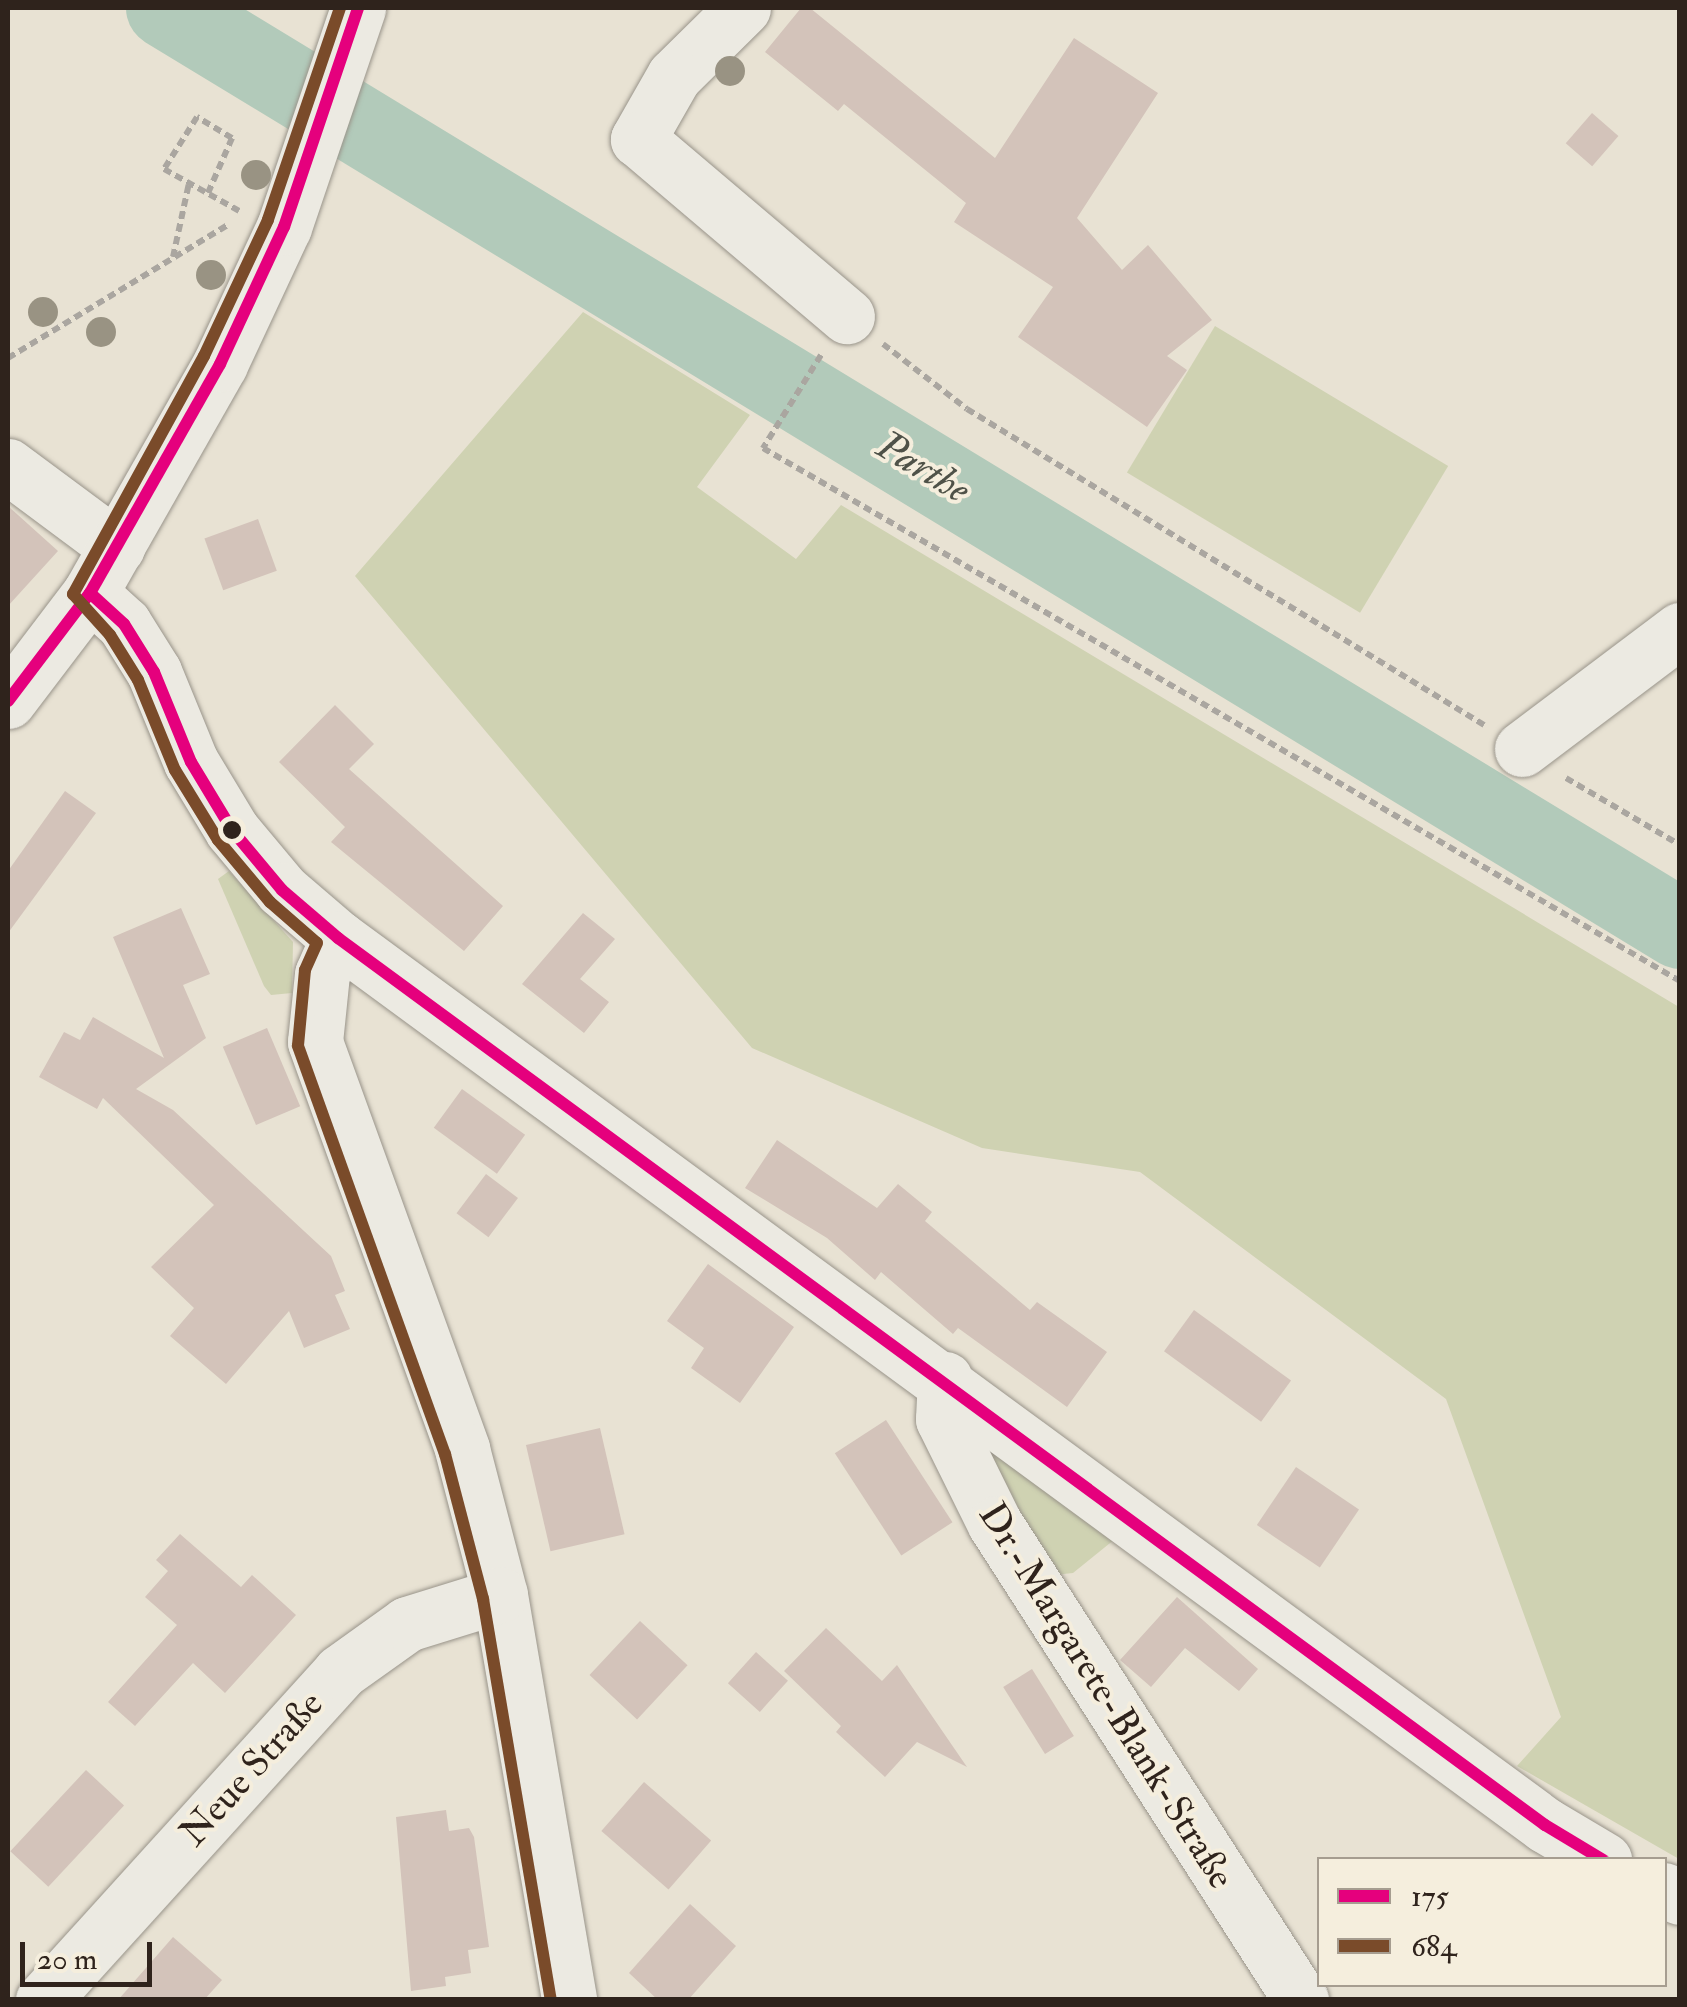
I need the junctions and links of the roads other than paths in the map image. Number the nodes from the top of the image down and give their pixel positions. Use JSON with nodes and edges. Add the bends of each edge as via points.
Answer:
{"nodes":[{"id":1,"x":744,"y":8,"type":"edge"},
{"id":2,"x":354,"y":25,"type":"edge"},
{"id":3,"x":836,"y":332,"type":"road end"},
{"id":4,"x":8,"y":466,"type":"edge"},
{"id":5,"x":117,"y":547,"type":"junction"},
{"id":6,"x":90,"y":594,"type":"junction"},
{"id":7,"x":1680,"y":630,"type":"edge"},
{"id":8,"x":8,"y":701,"type":"edge"},
{"id":9,"x":1522,"y":749,"type":"road end"},
{"id":10,"x":338,"y":938,"type":"junction"},
{"id":11,"x":945,"y":1379,"type":"junction"},
{"id":12,"x":500,"y":1595,"type":"junction"},
{"id":13,"x":1599,"y":1857,"type":"edge"},
{"id":14,"x":42,"y":2000,"type":"edge"},
{"id":15,"x":569,"y":2000,"type":"edge"},
{"id":16,"x":1301,"y":2000,"type":"edge"}],
"edges":[{"from":1,"to":3,"type":"street","via":[[674,76],[638,139]]},
{"from":2,"to":5,"type":"street","via":[[307,162],[220,364]]},
{"from":4,"to":5,"type":"street"},
{"from":5,"to":6,"type":"street"},
{"from":6,"to":8,"type":"street"},
{"from":6,"to":10,"type":"street","via":[[124,624],[154,672],[191,762],[232,830],[282,890]]},
{"from":7,"to":9,"type":"street"},
{"from":10,"to":11,"type":"street"},
{"from":10,"to":12,"type":"street","via":[[322,974],[315,1042],[418,1316]]},
{"from":11,"to":13,"type":"street","via":[[1545,1825]]},
{"from":11,"to":16,"type":"street","name":"Dr.-Margarete-Blank-Straße","via":[[944,1419],[995,1524]]},
{"from":12,"to":14,"type":"street","name":"Neue Straße","via":[[407,1624],[340,1672]]},
{"from":12,"to":15,"type":"street"}]}
